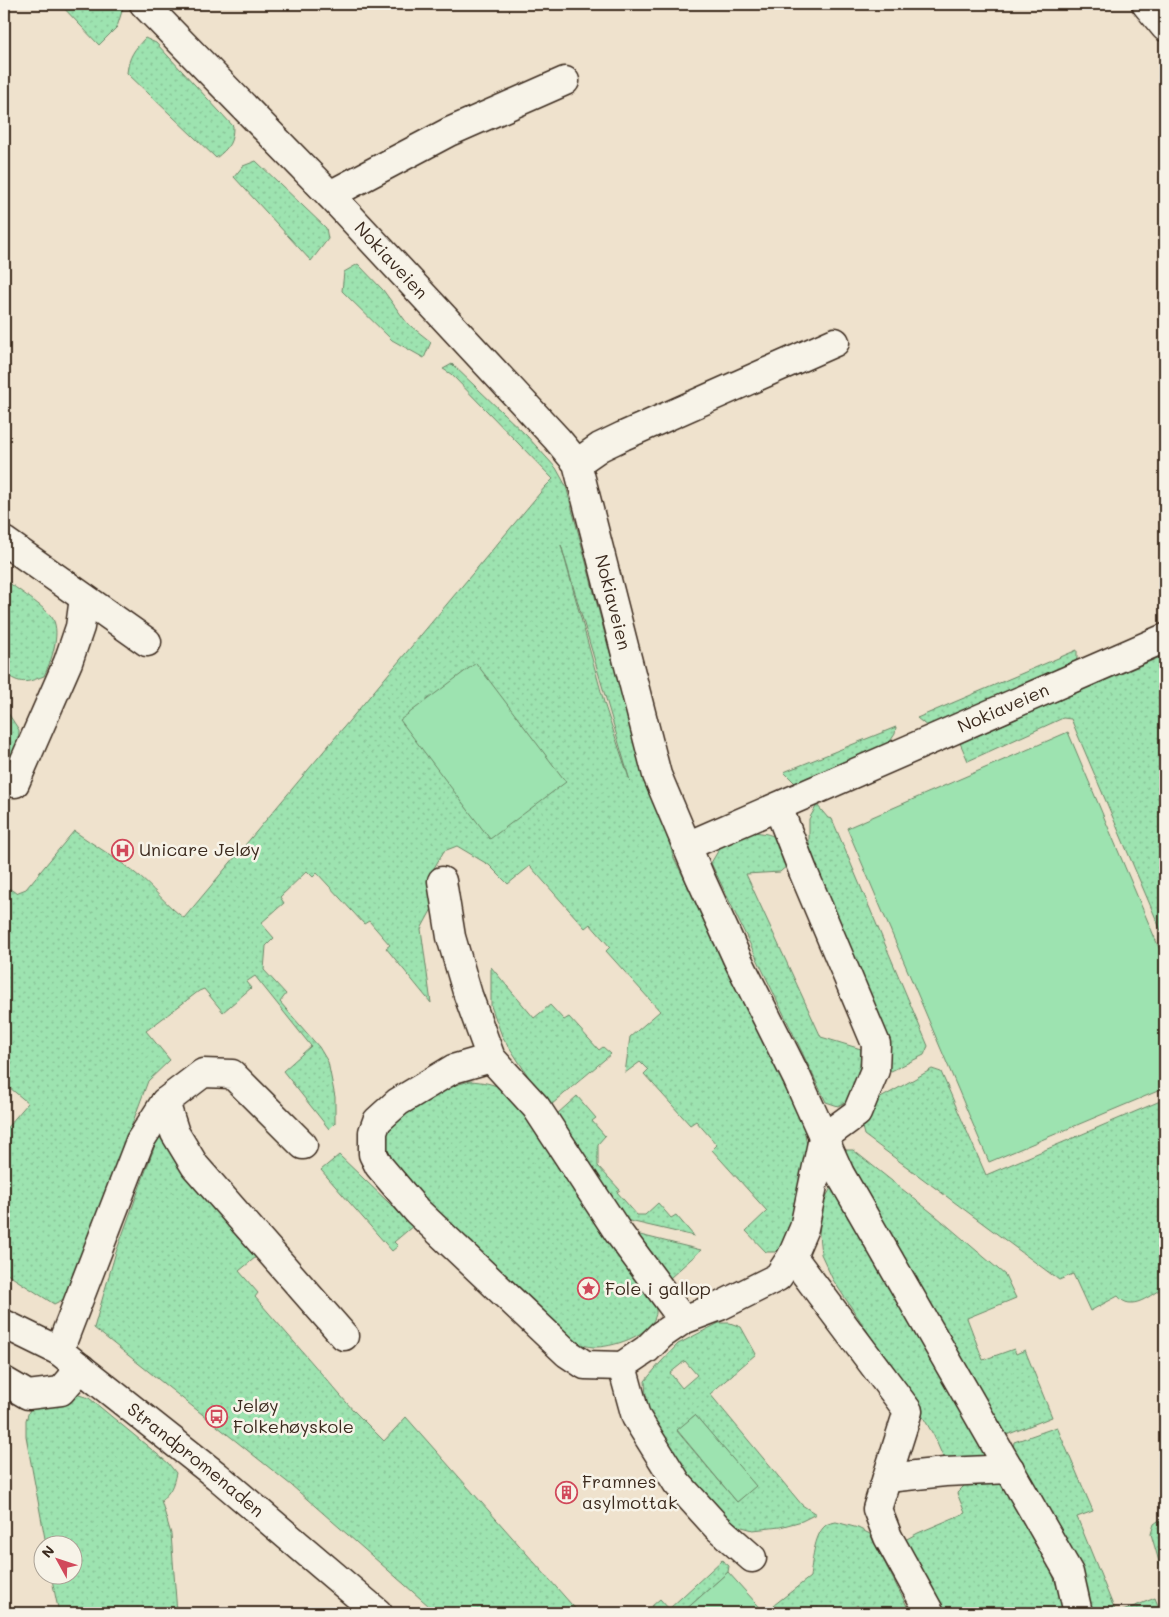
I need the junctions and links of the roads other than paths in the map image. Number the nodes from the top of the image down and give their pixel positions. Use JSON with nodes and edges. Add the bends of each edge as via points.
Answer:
{"nodes":[{"id":1,"x":144,"y":4,"type":"edge"},
{"id":2,"x":1146,"y":4,"type":"edge"},
{"id":3,"x":1165,"y":27,"type":"edge"},
{"id":4,"x":565,"y":81,"type":"dead end"},
{"id":5,"x":330,"y":195,"type":"junction"},
{"id":6,"x":835,"y":342,"type":"dead end"},
{"id":7,"x":577,"y":462,"type":"junction"},
{"id":8,"x":4,"y":541,"type":"edge"},
{"id":9,"x":84,"y":598,"type":"junction"},
{"id":10,"x":1165,"y":638,"type":"edge"},
{"id":11,"x":147,"y":642,"type":"dead end"},
{"id":12,"x":15,"y":783,"type":"dead end"},
{"id":13,"x":778,"y":807,"type":"junction"},
{"id":14,"x":686,"y":846,"type":"junction"},
{"id":15,"x":442,"y":881,"type":"dead end"},
{"id":16,"x":491,"y":1058,"type":"junction"},
{"id":17,"x":165,"y":1102,"type":"junction"},
{"id":18,"x":823,"y":1138,"type":"junction"},
{"id":19,"x":303,"y":1145,"type":"dead end"},
{"id":20,"x":792,"y":1256,"type":"junction"},
{"id":21,"x":683,"y":1320,"type":"junction"},
{"id":22,"x":4,"y":1324,"type":"edge"},
{"id":23,"x":344,"y":1336,"type":"dead end"},
{"id":24,"x":59,"y":1351,"type":"junction"},
{"id":25,"x":622,"y":1366,"type":"junction"},
{"id":26,"x":81,"y":1368,"type":"junction"},
{"id":27,"x":4,"y":1381,"type":"edge"},
{"id":28,"x":1010,"y":1468,"type":"junction"},
{"id":29,"x":887,"y":1478,"type":"junction"},
{"id":30,"x":752,"y":1558,"type":"dead end"},
{"id":31,"x":378,"y":1613,"type":"edge"},
{"id":32,"x":930,"y":1613,"type":"edge"},
{"id":33,"x":1078,"y":1613,"type":"edge"}],
"edges":[{"from":1,"to":5,"type":"street","name":"Nokiaveien"},
{"from":2,"to":3,"type":"street"},
{"from":4,"to":5,"type":"street","via":[[449,132]]},
{"from":5,"to":7,"type":"street","name":"Nokiaveien"},
{"from":6,"to":7,"type":"street","via":[[622,436]]},
{"from":7,"to":14,"type":"street","name":"Nokiaveien","via":[[657,775]]},
{"from":8,"to":9,"type":"street"},
{"from":9,"to":11,"type":"street"},
{"from":9,"to":12,"type":"street","via":[[80,627],[68,662]]},
{"from":10,"to":13,"type":"street","name":"Nokiaveien"},
{"from":13,"to":14,"type":"street","name":"Nokiaveien"},
{"from":13,"to":18,"type":"street","via":[[876,1044],[875,1070],[857,1112]]},
{"from":14,"to":18,"type":"street"},
{"from":15,"to":16,"type":"street","via":[[451,937]]},
{"from":16,"to":21,"type":"street","via":[[536,1107],[597,1202]]},
{"from":16,"to":25,"type":"street","via":[[453,1068],[398,1102],[378,1121],[373,1132],[373,1154],[379,1166],[418,1211],[567,1353],[584,1366]]},
{"from":17,"to":19,"type":"street","via":[[203,1073],[232,1074]]},
{"from":17,"to":23,"type":"street","via":[[175,1133],[195,1166]]},
{"from":17,"to":24,"type":"street","via":[[140,1141]]},
{"from":18,"to":20,"type":"street","via":[[804,1228]]},
{"from":18,"to":28,"type":"street","via":[[840,1174]]},
{"from":20,"to":21,"type":"street","via":[[778,1277],[720,1306]]},
{"from":20,"to":29,"type":"street","via":[[908,1411]]},
{"from":21,"to":25,"type":"street"},
{"from":22,"to":24,"type":"street","name":"Strandpromenaden"},
{"from":24,"to":26,"type":"street","name":"Strandpromenaden"},
{"from":25,"to":30,"type":"street","via":[[636,1418],[677,1483],[717,1527]]},
{"from":26,"to":27,"type":"street","via":[[60,1391],[28,1395]]},
{"from":26,"to":31,"type":"street","name":"Strandpromenaden","via":[[217,1476]]},
{"from":28,"to":29,"type":"street"},
{"from":28,"to":33,"type":"street","via":[[1069,1573]]},
{"from":29,"to":32,"type":"street","via":[[877,1509],[888,1538]]}]}
